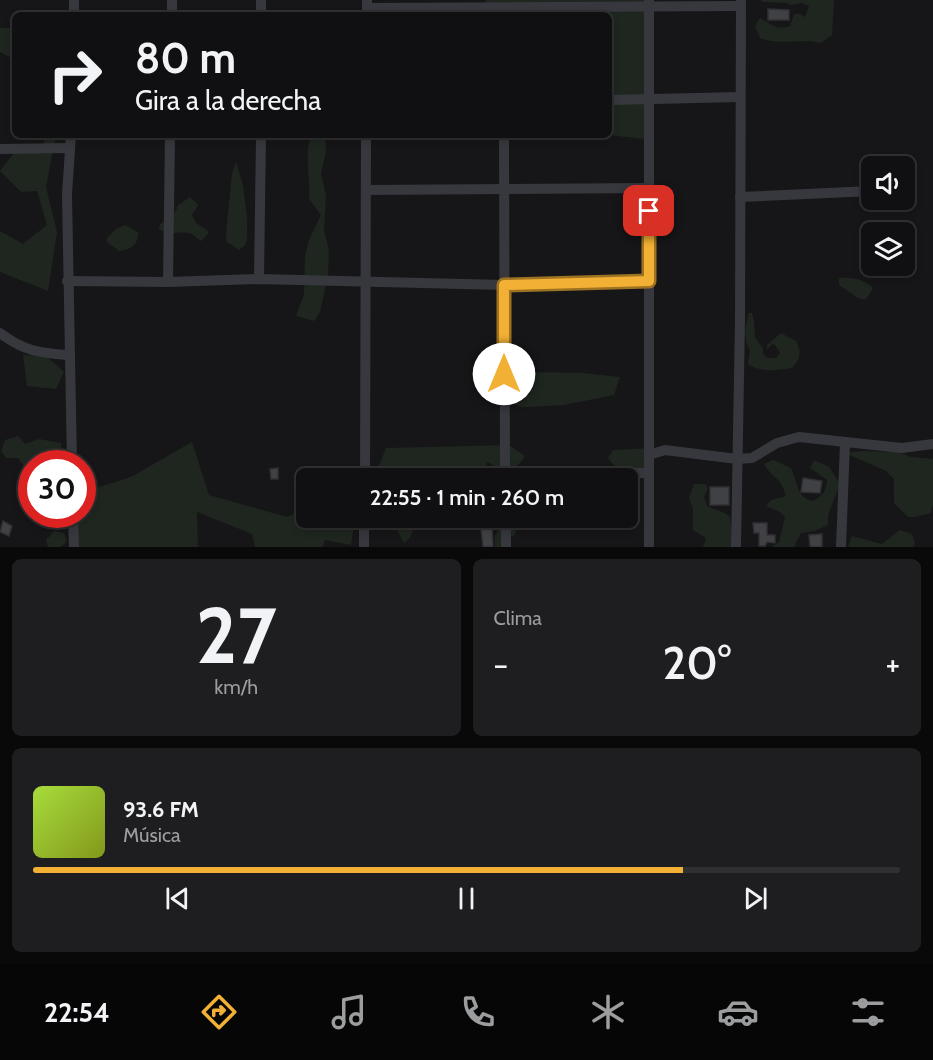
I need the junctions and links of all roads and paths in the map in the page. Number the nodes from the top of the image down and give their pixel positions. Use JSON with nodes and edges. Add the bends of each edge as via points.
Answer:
{"nodes":[{"id":1,"x":649,"y":3,"type":"edge"},
{"id":2,"x":741,"y":3,"type":"edge"},
{"id":3,"x":505,"y":7,"type":"edge"},
{"id":4,"x":367,"y":8,"type":"edge"},
{"id":5,"x":740,"y":97,"type":"junction"},
{"id":6,"x":649,"y":99,"type":"junction"},
{"id":7,"x":612,"y":100,"type":"edge"},
{"id":8,"x":70,"y":138,"type":"edge"},
{"id":9,"x":170,"y":138,"type":"edge"},
{"id":10,"x":261,"y":138,"type":"edge"},
{"id":11,"x":366,"y":138,"type":"edge"},
{"id":12,"x":504,"y":138,"type":"edge"},
{"id":13,"x":70,"y":148,"type":"junction"},
{"id":14,"x":0,"y":149,"type":"edge"},
{"id":15,"x":649,"y":188,"type":"junction"},
{"id":16,"x":504,"y":189,"type":"junction"},
{"id":17,"x":366,"y":190,"type":"junction"},
{"id":18,"x":861,"y":192,"type":"edge"},
{"id":19,"x":740,"y":197,"type":"junction"},
{"id":20,"x":259,"y":279,"type":"junction"},
{"id":21,"x":67,"y":281,"type":"junction"},
{"id":22,"x":649,"y":281,"type":"junction"},
{"id":23,"x":168,"y":282,"type":"junction"},
{"id":24,"x":366,"y":282,"type":"junction"},
{"id":25,"x":504,"y":285,"type":"junction"},
{"id":26,"x":0,"y":333,"type":"edge"},
{"id":27,"x":68,"y":354,"type":"junction"},
{"id":28,"x":845,"y":442,"type":"junction"},
{"id":29,"x":933,"y":444,"type":"edge"},
{"id":30,"x":71,"y":450,"type":"edge"},
{"id":31,"x":649,"y":455,"type":"junction"},
{"id":32,"x":737,"y":459,"type":"junction"},
{"id":33,"x":365,"y":468,"type":"edge"},
{"id":34,"x":505,"y":468,"type":"edge"},
{"id":35,"x":638,"y":473,"type":"edge"},
{"id":36,"x":649,"y":473,"type":"junction"},
{"id":37,"x":73,"y":528,"type":"edge"},
{"id":38,"x":364,"y":528,"type":"edge"},
{"id":39,"x":506,"y":528,"type":"edge"},
{"id":40,"x":74,"y":547,"type":"edge"},
{"id":41,"x":364,"y":547,"type":"edge"},
{"id":42,"x":506,"y":547,"type":"edge"},
{"id":43,"x":649,"y":547,"type":"edge"},
{"id":44,"x":736,"y":547,"type":"edge"},
{"id":45,"x":841,"y":547,"type":"edge"}],
"edges":[{"from":1,"to":2,"type":"street"},
{"from":1,"to":3,"type":"street"},
{"from":1,"to":6,"type":"street"},
{"from":2,"to":5,"type":"street"},
{"from":3,"to":4,"type":"street"},
{"from":5,"to":6,"type":"street"},
{"from":5,"to":19,"type":"street"},
{"from":6,"to":7,"type":"street"},
{"from":6,"to":15,"type":"street"},
{"from":8,"to":13,"type":"street"},
{"from":9,"to":23,"type":"street"},
{"from":10,"to":20,"type":"street"},
{"from":11,"to":17,"type":"street"},
{"from":12,"to":16,"type":"street"},
{"from":13,"to":14,"type":"street"},
{"from":13,"to":21,"type":"street"},
{"from":15,"to":16,"type":"street"},
{"from":15,"to":22,"type":"street"},
{"from":16,"to":17,"type":"street"},
{"from":16,"to":25,"type":"street"},
{"from":17,"to":24,"type":"street"},
{"from":18,"to":19,"type":"street"},
{"from":19,"to":32,"type":"street"},
{"from":20,"to":23,"type":"street"},
{"from":20,"to":24,"type":"street"},
{"from":21,"to":23,"type":"street"},
{"from":21,"to":27,"type":"street"},
{"from":22,"to":25,"type":"street"},
{"from":22,"to":31,"type":"street"},
{"from":24,"to":25,"type":"street"},
{"from":24,"to":33,"type":"street"},
{"from":25,"to":34,"type":"street"},
{"from":26,"to":27,"type":"street","via":[[30,350]]},
{"from":27,"to":30,"type":"street"},
{"from":28,"to":29,"type":"street","via":[[902,448]]},
{"from":28,"to":32,"type":"street","via":[[799,437],[777,443],[752,458]]},
{"from":28,"to":45,"type":"street"},
{"from":31,"to":32,"type":"street","via":[[665,450]]},
{"from":31,"to":36,"type":"street"},
{"from":32,"to":44,"type":"street"},
{"from":35,"to":36,"type":"street"},
{"from":36,"to":43,"type":"street"},
{"from":37,"to":40,"type":"street"},
{"from":38,"to":41,"type":"street"},
{"from":39,"to":42,"type":"street"}]}
